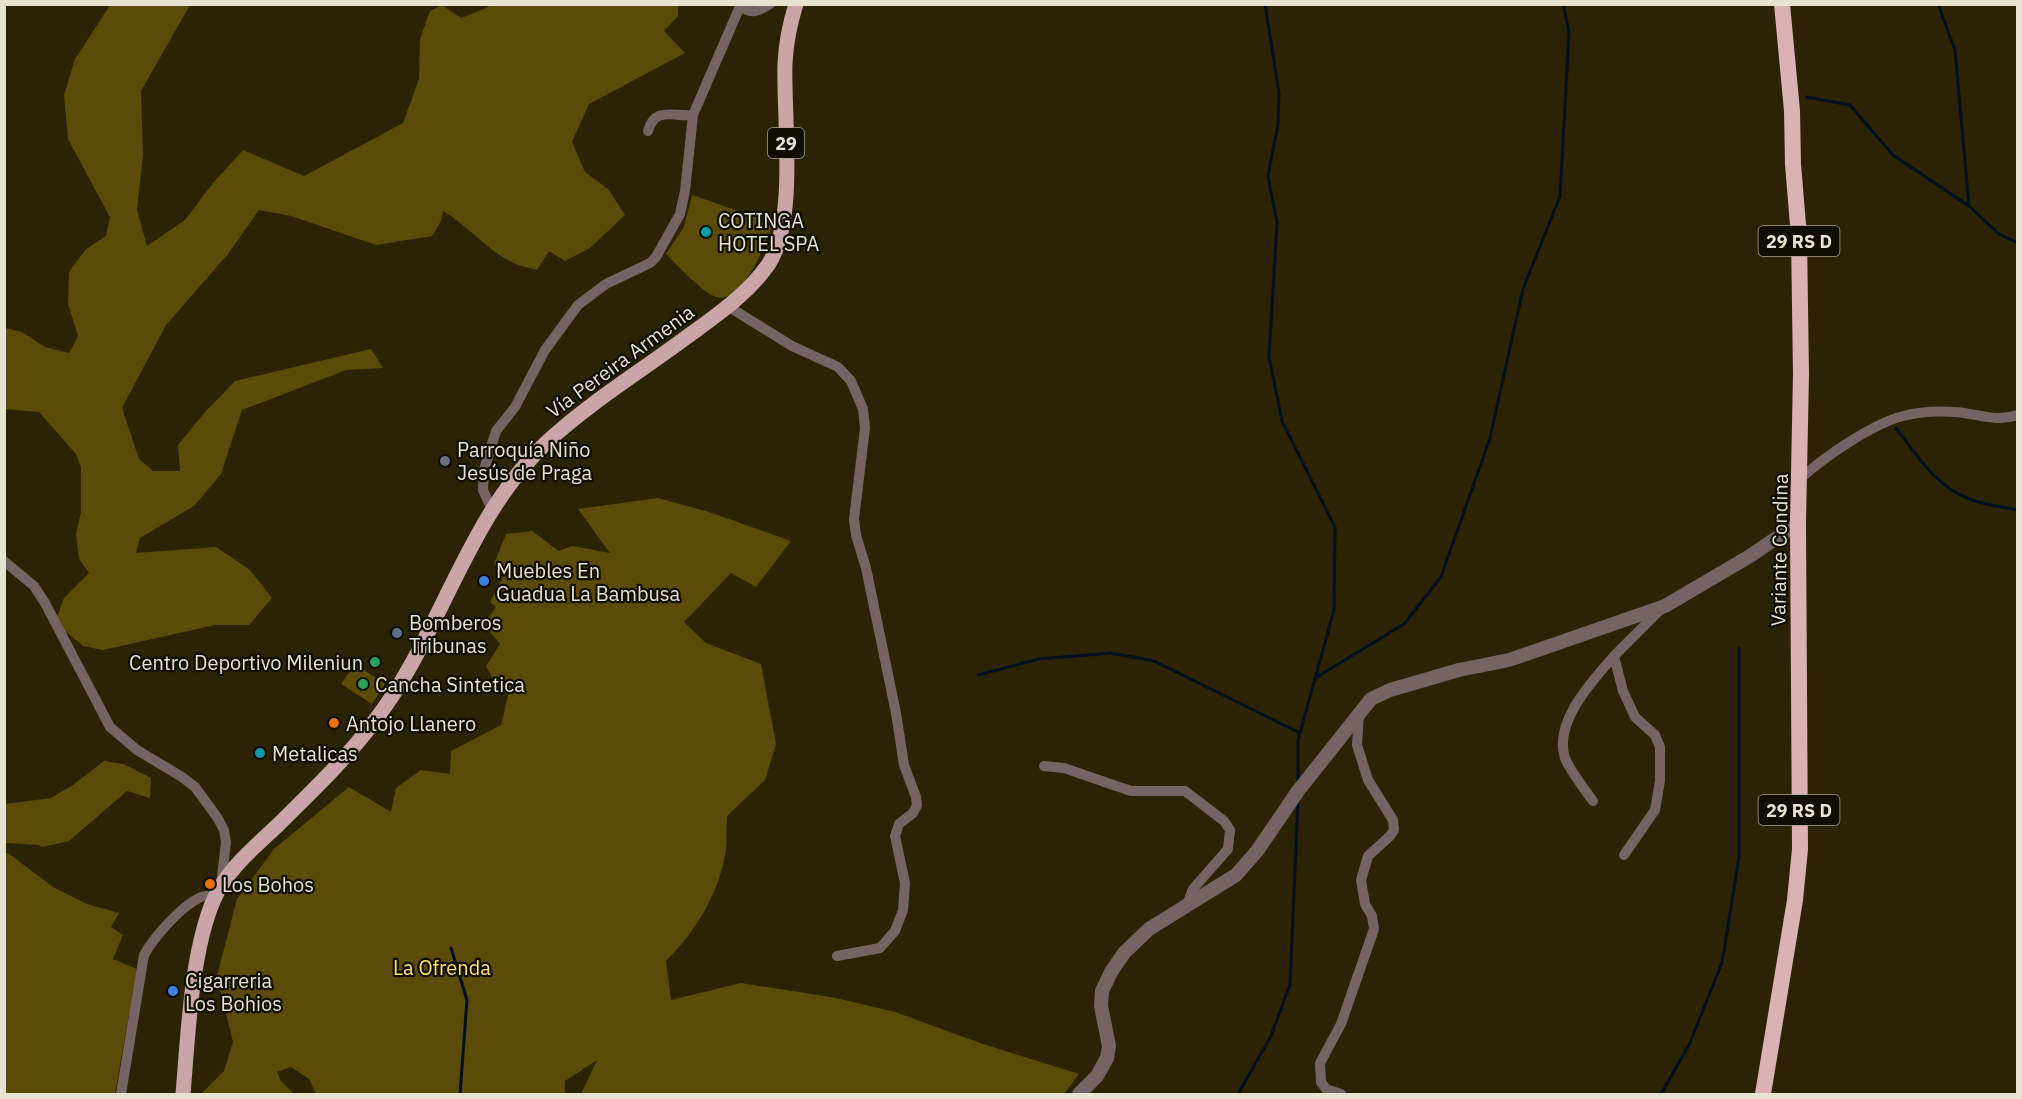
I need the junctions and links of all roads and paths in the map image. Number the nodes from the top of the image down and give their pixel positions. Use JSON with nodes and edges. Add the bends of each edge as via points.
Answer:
{"nodes":[{"id":1,"x":770,"y":4,"type":"edge"},
{"id":2,"x":796,"y":4,"type":"edge"},
{"id":3,"x":1782,"y":4,"type":"edge"},
{"id":4,"x":741,"y":5,"type":"edge"},
{"id":5,"x":693,"y":115,"type":"junction"},
{"id":6,"x":648,"y":131,"type":"dead end"},
{"id":7,"x":729,"y":307,"type":"junction"},
{"id":8,"x":2018,"y":414,"type":"edge"},
{"id":9,"x":1800,"y":479,"type":"junction"},
{"id":10,"x":492,"y":510,"type":"junction"},
{"id":11,"x":1798,"y":523,"type":"junction"},
{"id":12,"x":4,"y":561,"type":"edge"},
{"id":13,"x":1665,"y":606,"type":"junction"},
{"id":14,"x":1614,"y":656,"type":"junction"},
{"id":15,"x":1359,"y":713,"type":"junction"},
{"id":16,"x":1044,"y":766,"type":"dead end"},
{"id":17,"x":1593,"y":801,"type":"dead end"},
{"id":18,"x":1624,"y":855,"type":"dead end"},
{"id":19,"x":218,"y":892,"type":"junction"},
{"id":20,"x":1186,"y":908,"type":"junction"},
{"id":21,"x":837,"y":956,"type":"dead end"},
{"id":22,"x":121,"y":1095,"type":"edge"},
{"id":23,"x":183,"y":1095,"type":"edge"},
{"id":24,"x":1080,"y":1095,"type":"edge"},
{"id":25,"x":1341,"y":1095,"type":"edge"},
{"id":26,"x":1763,"y":1095,"type":"edge"}],
"edges":[{"from":1,"to":4,"type":"street","via":[[756,12]]},
{"from":2,"to":7,"type":"main road","name":"Vía Pereira Armenia","number":"29","via":[[785,62],[786,190],[779,243],[767,266]]},
{"from":3,"to":9,"type":"highway","name":"Variante Condina","number":"29 RS D","via":[[1799,237]]},
{"from":4,"to":5,"type":"street"},
{"from":5,"to":6,"type":"street","via":[[661,114],[654,117]]},
{"from":5,"to":10,"type":"street","via":[[680,214],[656,257],[606,284],[578,306],[545,350],[515,407],[496,431],[484,470],[483,490]]},
{"from":7,"to":10,"type":"main road","name":"Vía Pereira Armenia","number":"29","via":[[560,431],[524,465]]},
{"from":7,"to":21,"type":"street","via":[[792,346],[838,367],[851,381],[863,409],[865,428],[854,519],[856,536],[866,568],[904,765],[917,805],[899,824],[895,836],[905,883],[903,910],[895,931],[880,948]]},
{"from":8,"to":9,"type":"street","via":[[1997,419],[1948,411],[1902,416],[1836,450]]},
{"from":9,"to":11,"type":"highway","name":"Variante Condina","number":"29 RS D"},
{"from":10,"to":19,"type":"main road","name":"Vía Pereira Armenia","number":"29","via":[[381,712],[352,748],[240,862]]},
{"from":11,"to":13,"type":"street"},
{"from":11,"to":26,"type":"highway","name":"Variante Condina","number":"29 RS D","via":[[1800,849]]},
{"from":12,"to":19,"type":"street","via":[[34,586],[45,603],[110,727],[137,750],[195,787],[217,817],[226,842]]},
{"from":13,"to":14,"type":"street"},
{"from":13,"to":15,"type":"street","via":[[1509,660],[1390,690],[1371,699]]},
{"from":14,"to":17,"type":"street","via":[[1584,691],[1563,731],[1565,757]]},
{"from":14,"to":18,"type":"street","via":[[1635,717],[1655,735],[1660,747],[1655,810]]},
{"from":15,"to":20,"type":"street","via":[[1236,875]]},
{"from":15,"to":25,"type":"street","via":[[1357,745],[1368,780],[1393,820],[1394,830],[1368,856],[1364,867],[1361,880],[1374,929],[1341,1024],[1320,1063],[1321,1082],[1326,1089]]},
{"from":16,"to":20,"type":"street","via":[[1065,768],[1131,791],[1185,791],[1224,821],[1230,830],[1228,849],[1193,889]]},
{"from":19,"to":22,"type":"street","via":[[201,897],[182,911],[153,939],[144,955]]},
{"from":19,"to":23,"type":"main road","name":"Vía Pereira Armenia","number":"29","via":[[204,927],[197,965]]},
{"from":20,"to":24,"type":"street","via":[[1149,929],[1111,972],[1102,991],[1107,1058]]}]}
